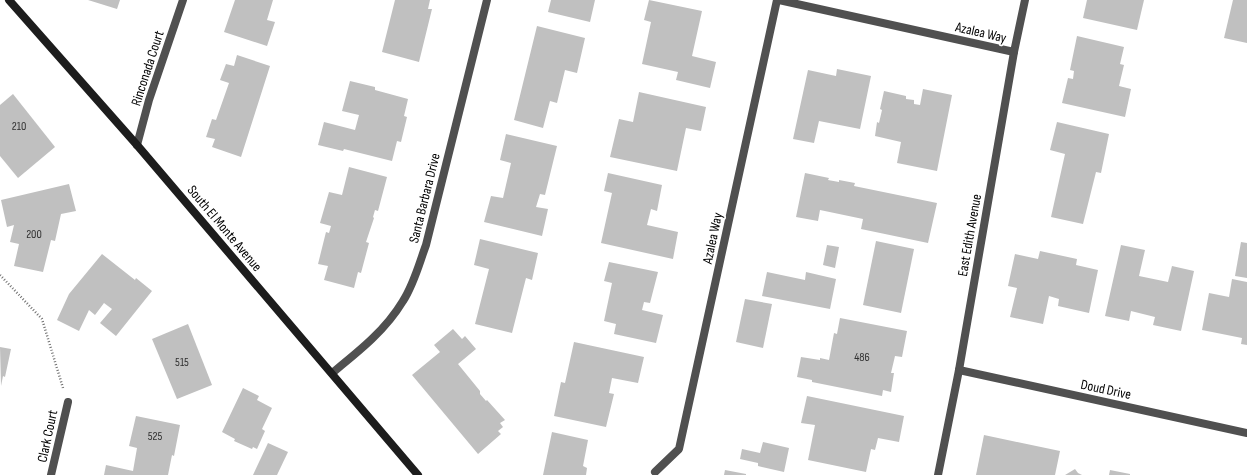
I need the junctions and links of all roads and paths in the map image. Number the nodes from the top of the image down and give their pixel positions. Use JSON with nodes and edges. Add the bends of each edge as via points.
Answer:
{"nodes":[{"id":1,"x":9,"y":0,"type":"edge"},
{"id":2,"x":183,"y":0,"type":"edge"},
{"id":3,"x":487,"y":0,"type":"edge"},
{"id":4,"x":778,"y":0,"type":"edge"},
{"id":5,"x":1025,"y":0,"type":"edge"},
{"id":6,"x":1014,"y":52,"type":"junction"},
{"id":7,"x":137,"y":144,"type":"junction"},
{"id":8,"x":0,"y":275,"type":"edge"},
{"id":9,"x":959,"y":370,"type":"junction"},
{"id":10,"x":332,"y":373,"type":"junction"},
{"id":11,"x":68,"y":402,"type":"joint"},
{"id":12,"x":1247,"y":432,"type":"edge"},
{"id":13,"x":655,"y":472,"type":"dead end"},
{"id":14,"x":51,"y":475,"type":"edge"},
{"id":15,"x":418,"y":475,"type":"edge"},
{"id":16,"x":938,"y":475,"type":"edge"}],
"edges":[{"from":1,"to":7,"type":"main road","name":"South El Monte Avenue"},
{"from":2,"to":7,"type":"street","name":"Rinconada Court"},
{"from":3,"to":10,"type":"street","name":"Santa Barbara Drive","via":[[426,245],[415,277],[403,302],[386,325],[364,348]]},
{"from":4,"to":6,"type":"street","name":"Azalea Way"},
{"from":4,"to":13,"type":"street","name":"Azalea Way","via":[[679,449]]},
{"from":5,"to":6,"type":"street","name":"East Edith Avenue"},
{"from":6,"to":9,"type":"street","name":"East Edith Avenue"},
{"from":7,"to":10,"type":"main road","name":"South El Monte Avenue"},
{"from":8,"to":11,"type":"path","via":[[42,319]]},
{"from":9,"to":12,"type":"street","name":"Doud Drive"},
{"from":9,"to":16,"type":"street","name":"East Edith Avenue"},
{"from":10,"to":15,"type":"main road","name":"South El Monte Avenue"},
{"from":11,"to":14,"type":"street","name":"Clark Court"}]}
